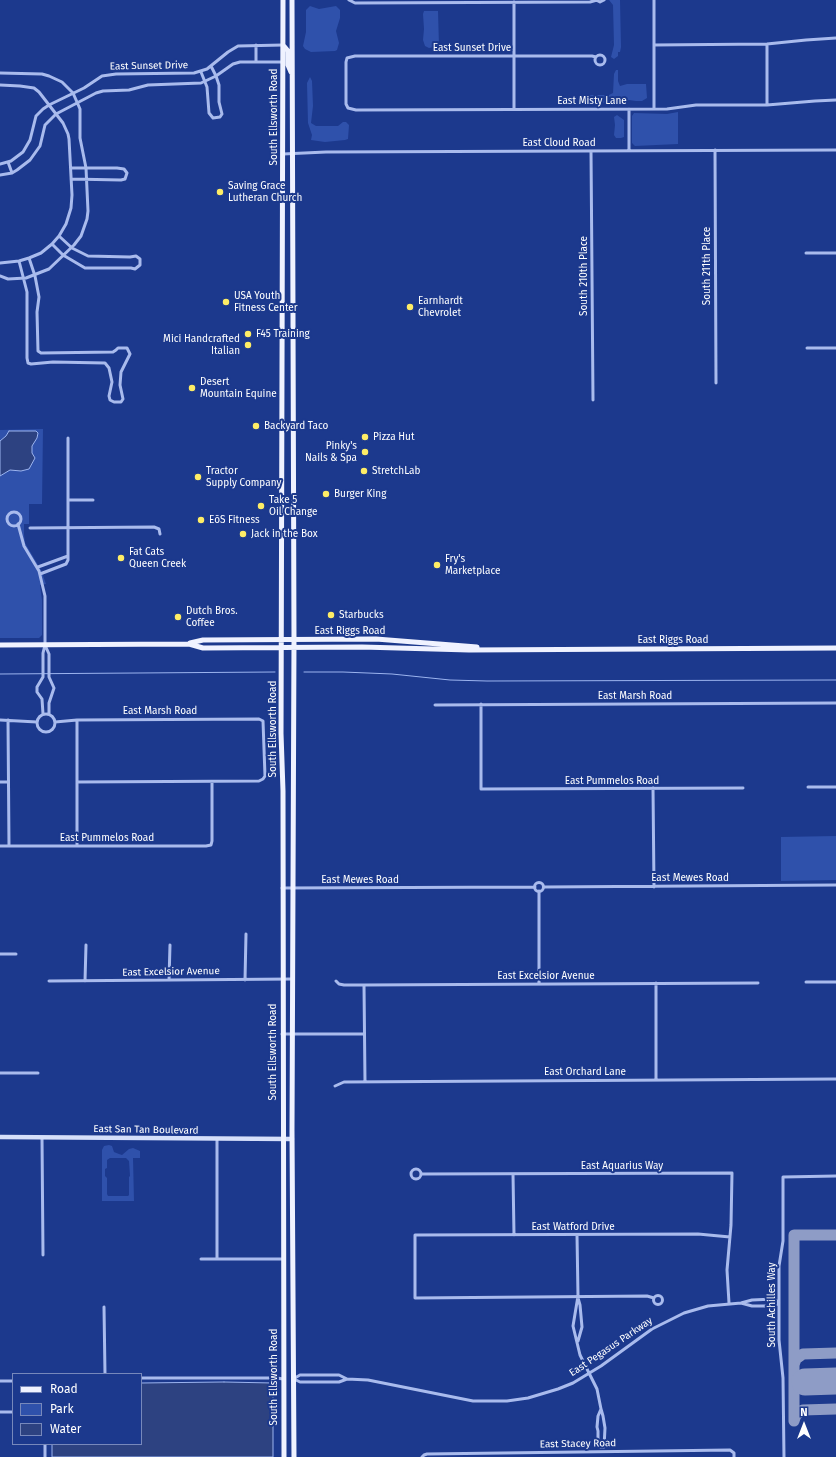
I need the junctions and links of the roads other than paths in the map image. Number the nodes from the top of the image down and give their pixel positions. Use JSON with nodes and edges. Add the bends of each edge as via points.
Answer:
{"nodes":[{"id":1,"x":283,"y":0,"type":"edge"},
{"id":2,"x":292,"y":0,"type":"edge"},
{"id":3,"x":349,"y":0,"type":"edge"},
{"id":4,"x":597,"y":0,"type":"edge"},
{"id":5,"x":604,"y":0,"type":"edge"},
{"id":6,"x":654,"y":0,"type":"edge"},
{"id":7,"x":436,"y":1,"type":"edge"},
{"id":8,"x":514,"y":2,"type":"junction"},
{"id":9,"x":836,"y":38,"type":"edge"},
{"id":10,"x":767,"y":44,"type":"junction"},
{"id":11,"x":256,"y":45,"type":"junction"},
{"id":12,"x":283,"y":45,"type":"junction"},
{"id":13,"x":654,"y":45,"type":"junction"},
{"id":14,"x":515,"y":56,"type":"junction"},
{"id":15,"x":596,"y":57,"type":"dead end"},
{"id":16,"x":256,"y":62,"type":"junction"},
{"id":17,"x":283,"y":62,"type":"junction"},
{"id":18,"x":211,"y":66,"type":"junction"},
{"id":19,"x":201,"y":72,"type":"junction"},
{"id":20,"x":0,"y":73,"type":"edge"},
{"id":21,"x":292,"y":75,"type":"junction"},
{"id":22,"x":216,"y":76,"type":"junction"},
{"id":23,"x":205,"y":82,"type":"junction"},
{"id":24,"x":0,"y":85,"type":"edge"},
{"id":25,"x":73,"y":93,"type":"junction"},
{"id":26,"x":836,"y":100,"type":"edge"},
{"id":27,"x":78,"y":103,"type":"junction"},
{"id":28,"x":49,"y":105,"type":"junction"},
{"id":29,"x":767,"y":105,"type":"junction"},
{"id":30,"x":348,"y":108,"type":"joint"},
{"id":31,"x":514,"y":109,"type":"junction"},
{"id":32,"x":629,"y":109,"type":"junction"},
{"id":33,"x":654,"y":109,"type":"junction"},
{"id":34,"x":56,"y":114,"type":"junction"},
{"id":35,"x":715,"y":150,"type":"junction"},
{"id":36,"x":836,"y":150,"type":"edge"},
{"id":37,"x":591,"y":151,"type":"junction"},
{"id":38,"x":629,"y":151,"type":"junction"},
{"id":39,"x":283,"y":154,"type":"junction"},
{"id":40,"x":292,"y":154,"type":"junction"},
{"id":41,"x":8,"y":162,"type":"junction"},
{"id":42,"x":0,"y":164,"type":"edge"},
{"id":43,"x":71,"y":168,"type":"junction"},
{"id":44,"x":86,"y":168,"type":"junction"},
{"id":45,"x":12,"y":173,"type":"junction"},
{"id":46,"x":0,"y":175,"type":"edge"},
{"id":47,"x":71,"y":179,"type":"junction"},
{"id":48,"x":86,"y":179,"type":"junction"},
{"id":49,"x":59,"y":236,"type":"junction"},
{"id":50,"x":52,"y":244,"type":"junction"},
{"id":51,"x":72,"y":248,"type":"junction"},
{"id":52,"x":806,"y":253,"type":"dead end"},
{"id":53,"x":836,"y":253,"type":"edge"},
{"id":54,"x":63,"y":255,"type":"junction"},
{"id":55,"x":29,"y":258,"type":"junction"},
{"id":56,"x":19,"y":261,"type":"junction"},
{"id":57,"x":0,"y":263,"type":"edge"},
{"id":58,"x":0,"y":276,"type":"edge"},
{"id":59,"x":35,"y":276,"type":"junction"},
{"id":60,"x":23,"y":279,"type":"junction"},
{"id":61,"x":292,"y":296,"type":"junction"},
{"id":62,"x":283,"y":297,"type":"junction"},
{"id":63,"x":807,"y":348,"type":"dead end"},
{"id":64,"x":836,"y":348,"type":"edge"},
{"id":65,"x":716,"y":383,"type":"dead end"},
{"id":66,"x":593,"y":400,"type":"dead end"},
{"id":67,"x":283,"y":402,"type":"junction"},
{"id":68,"x":293,"y":402,"type":"junction"},
{"id":69,"x":68,"y":438,"type":"dead end"},
{"id":70,"x":68,"y":500,"type":"junction"},
{"id":71,"x":93,"y":500,"type":"dead end"},
{"id":72,"x":18,"y":524,"type":"junction"},
{"id":73,"x":30,"y":528,"type":"dead end"},
{"id":74,"x":68,"y":528,"type":"junction"},
{"id":75,"x":160,"y":534,"type":"dead end"},
{"id":76,"x":68,"y":556,"type":"junction"},
{"id":77,"x":54,"y":562,"type":"junction"},
{"id":78,"x":38,"y":568,"type":"junction"},
{"id":79,"x":56,"y":568,"type":"junction"},
{"id":80,"x":40,"y":574,"type":"junction"},
{"id":81,"x":282,"y":640,"type":"junction"},
{"id":82,"x":294,"y":640,"type":"junction"},
{"id":83,"x":189,"y":644,"type":"junction"},
{"id":84,"x":0,"y":645,"type":"edge"},
{"id":85,"x":45,"y":645,"type":"junction"},
{"id":86,"x":282,"y":648,"type":"junction"},
{"id":87,"x":294,"y":648,"type":"junction"},
{"id":88,"x":836,"y":648,"type":"edge"},
{"id":89,"x":511,"y":650,"type":"junction"},
{"id":90,"x":836,"y":703,"type":"edge"},
{"id":91,"x":481,"y":704,"type":"junction"},
{"id":92,"x":435,"y":705,"type":"dead end"},
{"id":93,"x":43,"y":714,"type":"junction"},
{"id":94,"x":49,"y":714,"type":"junction"},
{"id":95,"x":0,"y":720,"type":"edge"},
{"id":96,"x":8,"y":720,"type":"junction"},
{"id":97,"x":77,"y":720,"type":"junction"},
{"id":98,"x":37,"y":722,"type":"junction"},
{"id":99,"x":55,"y":722,"type":"junction"},
{"id":100,"x":0,"y":782,"type":"edge"},
{"id":101,"x":8,"y":782,"type":"junction"},
{"id":102,"x":77,"y":782,"type":"junction"},
{"id":103,"x":212,"y":782,"type":"junction"},
{"id":104,"x":808,"y":787,"type":"dead end"},
{"id":105,"x":836,"y":787,"type":"edge"},
{"id":106,"x":653,"y":788,"type":"junction"},
{"id":107,"x":743,"y":788,"type":"dead end"},
{"id":108,"x":0,"y":846,"type":"edge"},
{"id":109,"x":9,"y":846,"type":"junction"},
{"id":110,"x":77,"y":846,"type":"junction"},
{"id":111,"x":836,"y":885,"type":"edge"},
{"id":112,"x":534,"y":887,"type":"junction"},
{"id":113,"x":544,"y":887,"type":"junction"},
{"id":114,"x":654,"y":887,"type":"junction"},
{"id":115,"x":282,"y":888,"type":"junction"},
{"id":116,"x":292,"y":888,"type":"junction"},
{"id":117,"x":539,"y":891,"type":"junction"},
{"id":118,"x":246,"y":934,"type":"dead end"},
{"id":119,"x":170,"y":944,"type":"dead end"},
{"id":120,"x":86,"y":945,"type":"dead end"},
{"id":121,"x":0,"y":954,"type":"edge"},
{"id":122,"x":16,"y":954,"type":"dead end"},
{"id":123,"x":282,"y":979,"type":"junction"},
{"id":124,"x":292,"y":979,"type":"junction"},
{"id":125,"x":169,"y":980,"type":"junction"},
{"id":126,"x":245,"y":980,"type":"junction"},
{"id":127,"x":49,"y":981,"type":"dead end"},
{"id":128,"x":85,"y":981,"type":"junction"},
{"id":129,"x":336,"y":981,"type":"dead end"},
{"id":130,"x":758,"y":982,"type":"dead end"},
{"id":131,"x":806,"y":982,"type":"dead end"},
{"id":132,"x":836,"y":982,"type":"edge"},
{"id":133,"x":656,"y":983,"type":"junction"},
{"id":134,"x":539,"y":984,"type":"junction"},
{"id":135,"x":364,"y":985,"type":"junction"},
{"id":136,"x":282,"y":1034,"type":"junction"},
{"id":137,"x":292,"y":1034,"type":"junction"},
{"id":138,"x":364,"y":1034,"type":"junction"},
{"id":139,"x":0,"y":1073,"type":"edge"},
{"id":140,"x":38,"y":1073,"type":"dead end"},
{"id":141,"x":836,"y":1079,"type":"edge"},
{"id":142,"x":656,"y":1080,"type":"junction"},
{"id":143,"x":364,"y":1082,"type":"junction"},
{"id":144,"x":335,"y":1086,"type":"dead end"},
{"id":145,"x":0,"y":1137,"type":"edge"},
{"id":146,"x":42,"y":1138,"type":"junction"},
{"id":147,"x":282,"y":1139,"type":"junction"},
{"id":148,"x":292,"y":1139,"type":"junction"},
{"id":149,"x":216,"y":1140,"type":"junction"},
{"id":150,"x":421,"y":1174,"type":"dead end"},
{"id":151,"x":513,"y":1174,"type":"junction"},
{"id":152,"x":836,"y":1176,"type":"edge"},
{"id":153,"x":514,"y":1235,"type":"junction"},
{"id":154,"x":577,"y":1235,"type":"junction"},
{"id":155,"x":730,"y":1237,"type":"junction"},
{"id":156,"x":43,"y":1255,"type":"dead end"},
{"id":157,"x":201,"y":1259,"type":"dead end"},
{"id":158,"x":217,"y":1259,"type":"junction"},
{"id":159,"x":283,"y":1259,"type":"junction"},
{"id":160,"x":578,"y":1296,"type":"junction"},
{"id":161,"x":654,"y":1298,"type":"dead end"},
{"id":162,"x":729,"y":1303,"type":"junction"},
{"id":163,"x":741,"y":1303,"type":"junction"},
{"id":164,"x":779,"y":1303,"type":"junction"},
{"id":165,"x":104,"y":1308,"type":"dead end"},
{"id":166,"x":575,"y":1323,"type":"junction"},
{"id":167,"x":581,"y":1323,"type":"junction"},
{"id":168,"x":578,"y":1341,"type":"junction"},
{"id":169,"x":105,"y":1373,"type":"edge"},
{"id":170,"x":589,"y":1374,"type":"junction"},
{"id":171,"x":142,"y":1378,"type":"edge"},
{"id":172,"x":283,"y":1379,"type":"junction"},
{"id":173,"x":293,"y":1379,"type":"junction"},
{"id":174,"x":347,"y":1379,"type":"junction"},
{"id":175,"x":12,"y":1381,"type":"edge"},
{"id":176,"x":0,"y":1382,"type":"edge"},
{"id":177,"x":601,"y":1409,"type":"junction"},
{"id":178,"x":0,"y":1412,"type":"edge"},
{"id":179,"x":12,"y":1412,"type":"edge"},
{"id":180,"x":598,"y":1431,"type":"junction"},
{"id":181,"x":604,"y":1431,"type":"junction"},
{"id":182,"x":45,"y":1445,"type":"edge"},
{"id":183,"x":601,"y":1450,"type":"junction"},
{"id":184,"x":423,"y":1456,"type":"edge"},
{"id":185,"x":45,"y":1457,"type":"edge"},
{"id":186,"x":284,"y":1457,"type":"edge"},
{"id":187,"x":294,"y":1457,"type":"edge"},
{"id":188,"x":601,"y":1457,"type":"edge"},
{"id":189,"x":734,"y":1457,"type":"edge"},
{"id":190,"x":784,"y":1457,"type":"edge"}],
"edges":[{"from":1,"to":12,"type":"main road","name":"South Ellsworth Road"},
{"from":2,"to":21,"type":"main road","name":"South Ellsworth Road"},
{"from":3,"to":7,"type":"street","via":[[355,3]]},
{"from":4,"to":5,"type":"street"},
{"from":4,"to":8,"type":"street"},
{"from":6,"to":13,"type":"street"},
{"from":7,"to":8,"type":"street"},
{"from":8,"to":14,"type":"street"},
{"from":9,"to":10,"type":"street"},
{"from":10,"to":13,"type":"street"},
{"from":10,"to":29,"type":"street"},
{"from":11,"to":12,"type":"street","name":"East Sunset Drive"},
{"from":11,"to":16,"type":"street"},
{"from":11,"to":18,"type":"street","name":"East Sunset Drive","via":[[238,46]]},
{"from":12,"to":17,"type":"main road","name":"South Ellsworth Road"},
{"from":12,"to":21,"type":"main road","via":[[288,51],[288,65]]},
{"from":13,"to":33,"type":"street"},
{"from":14,"to":15,"type":"street","name":"East Sunset Drive"},
{"from":14,"to":30,"type":"street","name":"East Sunset Drive","via":[[348,58]]},
{"from":14,"to":31,"type":"street"},
{"from":16,"to":17,"type":"street","name":"East Sunset Drive"},
{"from":16,"to":22,"type":"street","name":"East Sunset Drive","via":[[233,64]]},
{"from":17,"to":39,"type":"main road","name":"South Ellsworth Road"},
{"from":18,"to":19,"type":"street","name":"East Sunset Drive"},
{"from":18,"to":22,"type":"street"},
{"from":19,"to":23,"type":"street"},
{"from":19,"to":25,"type":"street","name":"East Sunset Drive","via":[[108,74]]},
{"from":20,"to":25,"type":"street","via":[[42,74],[62,82]]},
{"from":21,"to":40,"type":"main road","name":"South Ellsworth Road"},
{"from":22,"to":23,"type":"street","name":"East Sunset Drive"},
{"from":22,"to":23,"type":"street","via":[[222,110],[220,117],[213,118],[209,113]]},
{"from":23,"to":27,"type":"street","name":"East Sunset Drive","via":[[148,85],[129,90],[103,91]]},
{"from":24,"to":28,"type":"street","via":[[34,88]]},
{"from":25,"to":27,"type":"street"},
{"from":25,"to":28,"type":"street","name":"East Sunset Drive"},
{"from":26,"to":29,"type":"street","name":"East Misty Lane"},
{"from":27,"to":34,"type":"street","name":"East Sunset Drive"},
{"from":27,"to":44,"type":"street","via":[[80,138]]},
{"from":28,"to":34,"type":"street"},
{"from":28,"to":41,"type":"street","via":[[36,116],[26,148]]},
{"from":29,"to":33,"type":"street","name":"East Misty Lane","via":[[696,105]]},
{"from":30,"to":31,"type":"street","name":"East Misty Lane"},
{"from":31,"to":32,"type":"street","name":"East Misty Lane"},
{"from":32,"to":33,"type":"street","name":"East Misty Lane"},
{"from":32,"to":38,"type":"street"},
{"from":34,"to":43,"type":"street","via":[[68,134]]},
{"from":34,"to":45,"type":"street","via":[[45,125],[40,146],[34,156],[26,165]]},
{"from":35,"to":36,"type":"street","name":"East Cloud Road"},
{"from":35,"to":38,"type":"street","name":"East Cloud Road"},
{"from":35,"to":65,"type":"street","name":"South 211th Place"},
{"from":37,"to":38,"type":"street","name":"East Cloud Road"},
{"from":37,"to":40,"type":"street","name":"East Cloud Road"},
{"from":37,"to":66,"type":"street","name":"South 210th Place"},
{"from":39,"to":40,"type":"street","name":"East Cloud Road"},
{"from":39,"to":62,"type":"main road","name":"South Ellsworth Road"},
{"from":40,"to":61,"type":"main road","name":"South Ellsworth Road"},
{"from":41,"to":42,"type":"street"},
{"from":41,"to":45,"type":"street"},
{"from":43,"to":44,"type":"street"},
{"from":43,"to":47,"type":"street"},
{"from":44,"to":48,"type":"street"},
{"from":44,"to":48,"type":"street","via":[[121,168],[126,170],[126,173],[121,180]]},
{"from":45,"to":46,"type":"street"},
{"from":47,"to":48,"type":"street"},
{"from":47,"to":49,"type":"street","via":[[71,208]]},
{"from":48,"to":51,"type":"street","via":[[87,219],[81,236]]},
{"from":49,"to":50,"type":"street"},
{"from":49,"to":51,"type":"street"},
{"from":50,"to":54,"type":"street"},
{"from":50,"to":55,"type":"street"},
{"from":51,"to":54,"type":"street"},
{"from":51,"to":54,"type":"street","via":[[90,257],[136,256],[140,259],[140,265],[135,269],[85,268]]},
{"from":52,"to":53,"type":"street"},
{"from":54,"to":59,"type":"street"},
{"from":55,"to":56,"type":"street"},
{"from":55,"to":59,"type":"street"},
{"from":56,"to":57,"type":"street"},
{"from":56,"to":60,"type":"street"},
{"from":58,"to":60,"type":"street"},
{"from":59,"to":60,"type":"street"},
{"from":59,"to":60,"type":"street","via":[[39,297],[38,351],[113,352],[118,348],[127,348],[130,354],[121,372],[121,402],[110,400],[112,382],[109,368],[105,363],[28,363],[27,292]]},
{"from":61,"to":62,"type":"main road"},
{"from":61,"to":68,"type":"main road","name":"South Ellsworth Road"},
{"from":62,"to":67,"type":"main road","name":"South Ellsworth Road"},
{"from":63,"to":64,"type":"street"},
{"from":67,"to":68,"type":"main road"},
{"from":67,"to":81,"type":"main road","name":"South Ellsworth Road"},
{"from":68,"to":82,"type":"main road","name":"South Ellsworth Road"},
{"from":69,"to":70,"type":"street"},
{"from":70,"to":71,"type":"street"},
{"from":70,"to":74,"type":"street"},
{"from":72,"to":72,"type":"street","via":[[12,526],[8,523],[6,519],[9,513],[19,514],[21,518]]},
{"from":72,"to":78,"type":"street","via":[[24,546]]},
{"from":73,"to":74,"type":"street"},
{"from":74,"to":75,"type":"street","via":[[154,527],[159,529]]},
{"from":74,"to":76,"type":"street"},
{"from":76,"to":77,"type":"street"},
{"from":76,"to":79,"type":"street","via":[[66,564]]},
{"from":77,"to":78,"type":"street"},
{"from":77,"to":79,"type":"street"},
{"from":78,"to":80,"type":"street"},
{"from":79,"to":80,"type":"street"},
{"from":80,"to":85,"type":"street","via":[[45,596]]},
{"from":81,"to":82,"type":"main road","name":"East Riggs Road"},
{"from":81,"to":83,"type":"main road","name":"East Riggs Road","via":[[203,640]]},
{"from":81,"to":86,"type":"main road","name":"South Ellsworth Road"},
{"from":82,"to":87,"type":"main road","name":"South Ellsworth Road"},
{"from":82,"to":89,"type":"main road","name":"East Riggs Road","via":[[376,639]]},
{"from":83,"to":85,"type":"main road","name":"East Riggs Road"},
{"from":83,"to":86,"type":"main road","name":"East Riggs Road","via":[[204,648]]},
{"from":84,"to":85,"type":"main road","name":"East Riggs Road"},
{"from":85,"to":93,"type":"street","via":[[43,677],[37,692],[42,699]]},
{"from":85,"to":94,"type":"street","via":[[49,654],[49,677],[54,688],[48,703]]},
{"from":86,"to":87,"type":"main road","name":"East Riggs Road"},
{"from":86,"to":115,"type":"main road","name":"South Ellsworth Road"},
{"from":87,"to":89,"type":"main road","name":"East Riggs Road"},
{"from":87,"to":116,"type":"main road","name":"South Ellsworth Road"},
{"from":88,"to":89,"type":"main road","name":"East Riggs Road"},
{"from":90,"to":91,"type":"street","name":"East Marsh Road"},
{"from":91,"to":92,"type":"street","name":"East Marsh Road"},
{"from":91,"to":106,"type":"street","name":"East Pummelos Road","via":[[481,790]]},
{"from":93,"to":94,"type":"street"},
{"from":93,"to":98,"type":"street"},
{"from":94,"to":99,"type":"street"},
{"from":95,"to":96,"type":"street","name":"East Marsh Road"},
{"from":96,"to":98,"type":"street","name":"East Marsh Road"},
{"from":96,"to":101,"type":"street"},
{"from":97,"to":99,"type":"street","name":"East Marsh Road"},
{"from":97,"to":102,"type":"street"},
{"from":97,"to":103,"type":"street","name":"East Marsh Road","via":[[259,719],[263,722],[263,779],[252,782]]},
{"from":98,"to":99,"type":"street","name":"East Marsh Road","via":[[40,730],[46,732],[52,731]]},
{"from":100,"to":101,"type":"street"},
{"from":101,"to":109,"type":"street"},
{"from":102,"to":103,"type":"street"},
{"from":102,"to":110,"type":"street"},
{"from":103,"to":110,"type":"street","name":"East Pummelos Road","via":[[211,844]]},
{"from":104,"to":105,"type":"street"},
{"from":106,"to":107,"type":"street","name":"East Pummelos Road"},
{"from":106,"to":114,"type":"street"},
{"from":108,"to":109,"type":"street","name":"East Pummelos Road"},
{"from":109,"to":110,"type":"street","name":"East Pummelos Road"},
{"from":111,"to":114,"type":"street","name":"East Mewes Road"},
{"from":112,"to":113,"type":"street","name":"East Mewes Road","via":[[539,882]]},
{"from":112,"to":116,"type":"street","name":"East Mewes Road"},
{"from":112,"to":117,"type":"street"},
{"from":113,"to":114,"type":"street","name":"East Mewes Road"},
{"from":113,"to":117,"type":"street"},
{"from":115,"to":116,"type":"street","name":"East Mewes Road"},
{"from":115,"to":123,"type":"main road","name":"South Ellsworth Road"},
{"from":116,"to":124,"type":"main road","name":"South Ellsworth Road"},
{"from":117,"to":134,"type":"street"},
{"from":118,"to":126,"type":"street"},
{"from":119,"to":125,"type":"street"},
{"from":120,"to":128,"type":"street"},
{"from":121,"to":122,"type":"street"},
{"from":123,"to":124,"type":"street","name":"East Excelsior Avenue"},
{"from":123,"to":126,"type":"street","name":"East Excelsior Avenue"},
{"from":123,"to":136,"type":"main road","name":"South Ellsworth Road"},
{"from":124,"to":137,"type":"main road","name":"South Ellsworth Road"},
{"from":125,"to":126,"type":"street","name":"East Excelsior Avenue"},
{"from":125,"to":128,"type":"street","name":"East Excelsior Avenue"},
{"from":127,"to":128,"type":"street","name":"East Excelsior Avenue"},
{"from":129,"to":135,"type":"street","name":"East Excelsior Avenue","via":[[344,985]]},
{"from":130,"to":133,"type":"street","name":"East Excelsior Avenue"},
{"from":131,"to":132,"type":"street"},
{"from":133,"to":134,"type":"street","name":"East Excelsior Avenue"},
{"from":133,"to":142,"type":"street"},
{"from":134,"to":135,"type":"street","name":"East Excelsior Avenue"},
{"from":135,"to":138,"type":"street"},
{"from":136,"to":137,"type":"street"},
{"from":136,"to":147,"type":"main road","name":"South Ellsworth Road"},
{"from":137,"to":138,"type":"street"},
{"from":137,"to":148,"type":"main road","name":"South Ellsworth Road"},
{"from":138,"to":143,"type":"street"},
{"from":139,"to":140,"type":"street"},
{"from":141,"to":142,"type":"street","name":"East Orchard Lane"},
{"from":142,"to":143,"type":"street","name":"East Orchard Lane"},
{"from":143,"to":144,"type":"street","name":"East Orchard Lane","via":[[344,1082]]},
{"from":145,"to":146,"type":"street","name":"East San Tan Boulevard"},
{"from":146,"to":149,"type":"street","name":"East San Tan Boulevard"},
{"from":146,"to":156,"type":"street"},
{"from":147,"to":148,"type":"street","name":"East San Tan Boulevard"},
{"from":147,"to":149,"type":"street","name":"East San Tan Boulevard"},
{"from":147,"to":159,"type":"main road","name":"South Ellsworth Road"},
{"from":148,"to":173,"type":"main road","name":"South Ellsworth Road"},
{"from":149,"to":158,"type":"street"},
{"from":150,"to":151,"type":"street","name":"East Aquarius Way"},
{"from":151,"to":153,"type":"street"},
{"from":151,"to":155,"type":"street","name":"East Aquarius Way","via":[[732,1173]]},
{"from":152,"to":164,"type":"street","name":"South Achilles Way","via":[[783,1177],[783,1242],[779,1266]]},
{"from":153,"to":154,"type":"street","name":"East Watford Drive"},
{"from":153,"to":160,"type":"street","name":"East Watford Drive","via":[[415,1235],[415,1298]]},
{"from":154,"to":155,"type":"street","name":"East Watford Drive","via":[[698,1234]]},
{"from":154,"to":160,"type":"street"},
{"from":155,"to":162,"type":"street","via":[[727,1270]]},
{"from":157,"to":158,"type":"street"},
{"from":158,"to":159,"type":"street"},
{"from":159,"to":172,"type":"main road","name":"South Ellsworth Road"},
{"from":160,"to":161,"type":"street"},
{"from":160,"to":166,"type":"street"},
{"from":160,"to":167,"type":"street"},
{"from":162,"to":163,"type":"street","name":"East Pegasus Parkway"},
{"from":162,"to":170,"type":"street","name":"East Pegasus Parkway","via":[[704,1307],[667,1320]]},
{"from":163,"to":164,"type":"street","name":"East Pegasus Parkway","via":[[774,1300]]},
{"from":163,"to":164,"type":"street","name":"East Pegasus Parkway","via":[[752,1306],[774,1306]]},
{"from":164,"to":190,"type":"street","name":"South Achilles Way","via":[[779,1348],[784,1378]]},
{"from":165,"to":169,"type":"street"},
{"from":166,"to":167,"type":"street"},
{"from":166,"to":168,"type":"street","via":[[573,1326]]},
{"from":167,"to":168,"type":"street"},
{"from":168,"to":170,"type":"street","via":[[580,1355]]},
{"from":170,"to":174,"type":"street","name":"East Pegasus Parkway","via":[[568,1385],[528,1398],[490,1402],[380,1382]]},
{"from":170,"to":177,"type":"street"},
{"from":171,"to":172,"type":"street"},
{"from":172,"to":186,"type":"main road","name":"South Ellsworth Road"},
{"from":173,"to":174,"type":"street","name":"East Pegasus Parkway","via":[[300,1382],[339,1382]]},
{"from":173,"to":174,"type":"street","name":"East Pegasus Parkway","via":[[300,1375],[338,1375]]},
{"from":173,"to":187,"type":"main road","name":"South Ellsworth Road"},
{"from":175,"to":176,"type":"street"},
{"from":177,"to":180,"type":"street","via":[[598,1416]]},
{"from":177,"to":181,"type":"street","via":[[604,1416]]},
{"from":178,"to":179,"type":"street"},
{"from":180,"to":181,"type":"street"},
{"from":180,"to":183,"type":"street","via":[[598,1446]]},
{"from":181,"to":183,"type":"street","via":[[604,1447]]},
{"from":182,"to":185,"type":"street"},
{"from":183,"to":184,"type":"street","name":"East Stacey Road"},
{"from":183,"to":188,"type":"street"},
{"from":183,"to":189,"type":"street","name":"East Stacey Road","via":[[732,1451]]}]}
